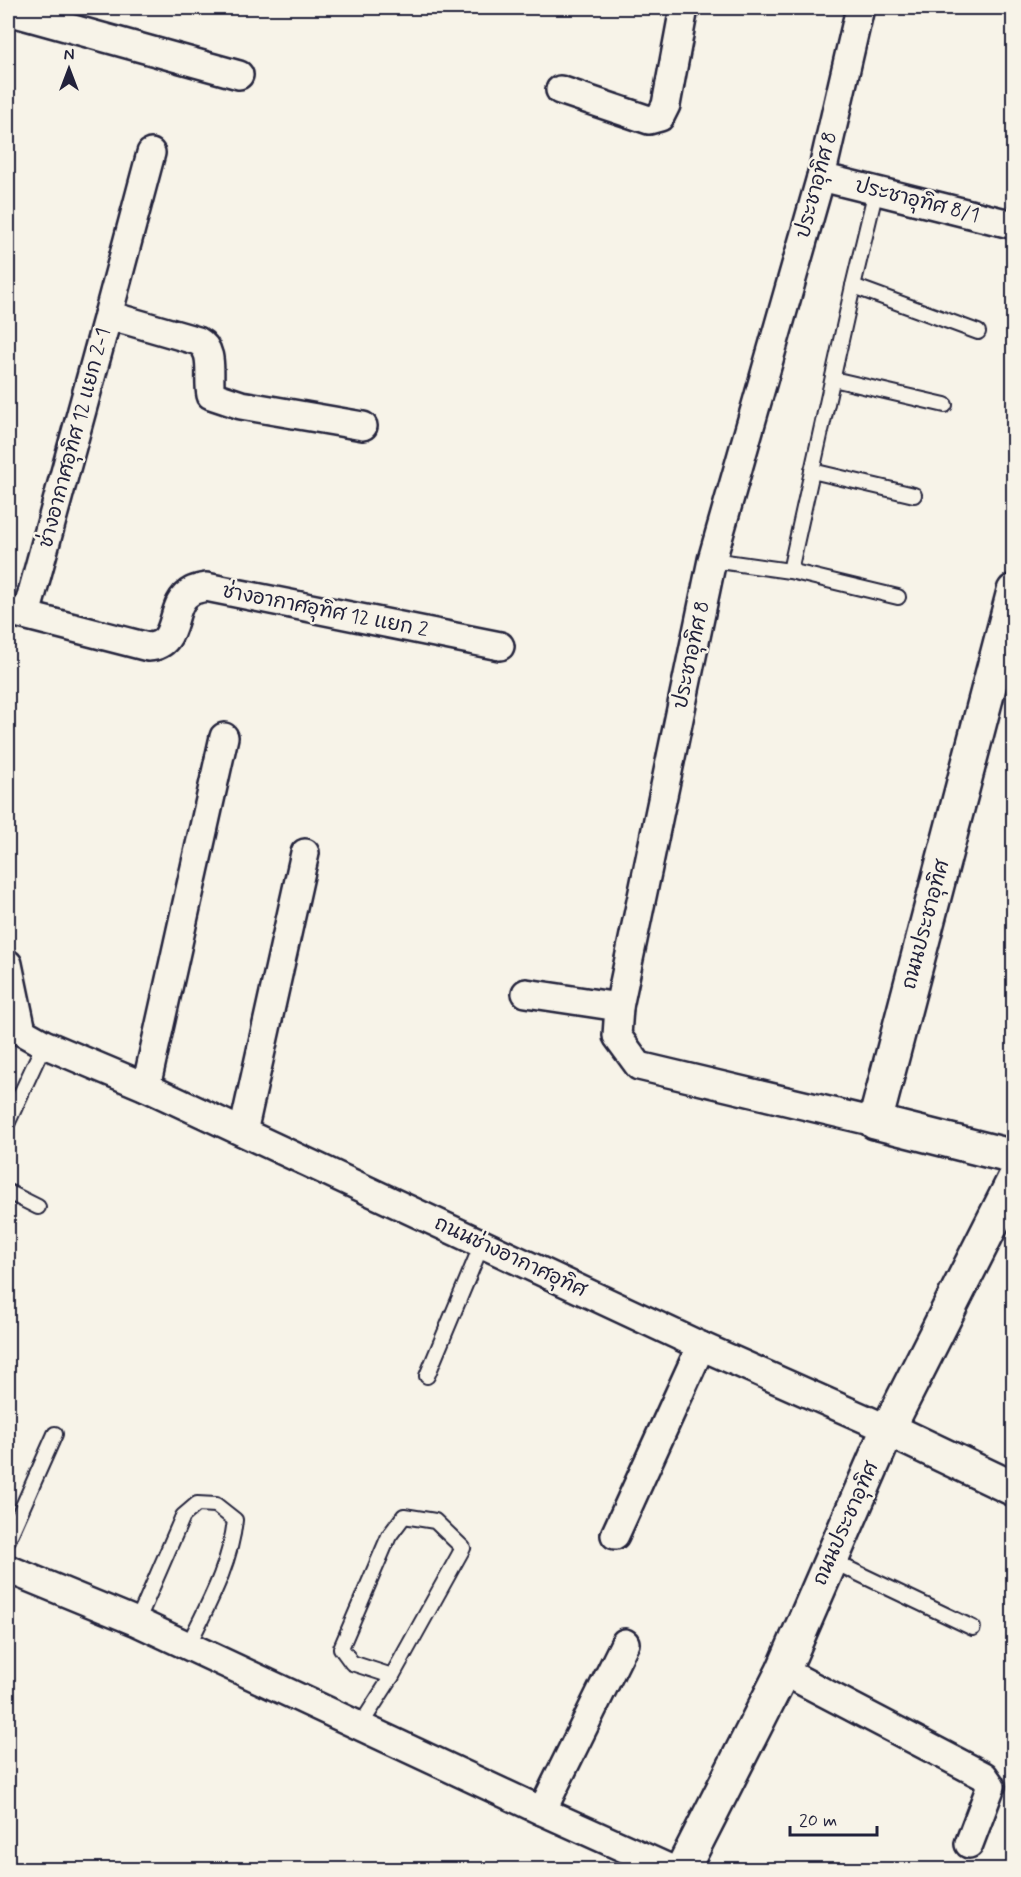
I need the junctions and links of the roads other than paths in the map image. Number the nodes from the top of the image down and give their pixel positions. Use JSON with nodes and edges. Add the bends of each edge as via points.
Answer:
{"nodes":[{"id":1,"x":684,"y":8,"type":"edge"},
{"id":2,"x":860,"y":8,"type":"edge"},
{"id":3,"x":8,"y":11,"type":"edge"},
{"id":4,"x":239,"y":75,"type":"dead end"},
{"id":5,"x":561,"y":90,"type":"dead end"},
{"id":6,"x":151,"y":153,"type":"dead end"},
{"id":7,"x":821,"y":177,"type":"junction"},
{"id":8,"x":876,"y":190,"type":"junction"},
{"id":9,"x":1014,"y":225,"type":"edge"},
{"id":10,"x":853,"y":286,"type":"junction"},
{"id":11,"x":108,"y":315,"type":"junction"},
{"id":12,"x":978,"y":332,"type":"dead end"},
{"id":13,"x":833,"y":379,"type":"junction"},
{"id":14,"x":945,"y":405,"type":"dead end"},
{"id":15,"x":363,"y":426,"type":"dead end"},
{"id":16,"x":812,"y":471,"type":"junction"},
{"id":17,"x":914,"y":495,"type":"dead end"},
{"id":18,"x":712,"y":560,"type":"junction"},
{"id":19,"x":790,"y":571,"type":"junction"},
{"id":20,"x":1014,"y":591,"type":"edge"},
{"id":21,"x":898,"y":597,"type":"dead end"},
{"id":22,"x":17,"y":613,"type":"edge"},
{"id":23,"x":500,"y":646,"type":"dead end"},
{"id":24,"x":224,"y":737,"type":"dead end"},
{"id":25,"x":305,"y":853,"type":"dead end"},
{"id":26,"x":8,"y":964,"type":"edge"},
{"id":27,"x":526,"y":993,"type":"dead end"},
{"id":28,"x":619,"y":1007,"type":"junction"},
{"id":29,"x":24,"y":1033,"type":"edge"},
{"id":30,"x":146,"y":1088,"type":"junction"},
{"id":31,"x":8,"y":1122,"type":"edge"},
{"id":32,"x":875,"y":1122,"type":"junction"},
{"id":33,"x":243,"y":1132,"type":"junction"},
{"id":34,"x":1014,"y":1157,"type":"edge"},
{"id":35,"x":1014,"y":1180,"type":"edge"},
{"id":36,"x":8,"y":1192,"type":"edge"},
{"id":37,"x":38,"y":1207,"type":"dead end"},
{"id":38,"x":483,"y":1244,"type":"junction"},
{"id":39,"x":701,"y":1346,"type":"junction"},
{"id":40,"x":427,"y":1376,"type":"dead end"},
{"id":41,"x":888,"y":1429,"type":"junction"},
{"id":42,"x":55,"y":1434,"type":"dead end"},
{"id":43,"x":1014,"y":1490,"type":"edge"},
{"id":44,"x":615,"y":1535,"type":"dead end"},
{"id":45,"x":8,"y":1540,"type":"edge"},
{"id":46,"x":830,"y":1560,"type":"junction"},
{"id":47,"x":8,"y":1569,"type":"edge"},
{"id":48,"x":136,"y":1622,"type":"junction"},
{"id":49,"x":973,"y":1628,"type":"dead end"},
{"id":50,"x":625,"y":1643,"type":"dead end"},
{"id":51,"x":188,"y":1646,"type":"junction"},
{"id":52,"x":783,"y":1671,"type":"junction"},
{"id":53,"x":392,"y":1676,"type":"junction"},
{"id":54,"x":360,"y":1726,"type":"junction"},
{"id":55,"x":542,"y":1811,"type":"junction"},
{"id":56,"x":969,"y":1844,"type":"dead end"},
{"id":57,"x":673,"y":1869,"type":"edge"},
{"id":58,"x":682,"y":1869,"type":"edge"}],
"edges":[{"from":1,"to":5,"type":"street","via":[[666,105],[660,117],[649,120]]},
{"from":2,"to":7,"type":"street","name":"ประชาอุทิศ 8"},
{"from":3,"to":4,"type":"street"},
{"from":6,"to":11,"type":"street"},
{"from":7,"to":8,"type":"street","name":"ประชาอุทิศ 8/1"},
{"from":7,"to":18,"type":"street","name":"ประชาอุทิศ 8"},
{"from":8,"to":9,"type":"street","name":"ประชาอุทิศ 8/1"},
{"from":8,"to":10,"type":"lane"},
{"from":10,"to":12,"type":"lane"},
{"from":10,"to":13,"type":"lane"},
{"from":11,"to":15,"type":"street","name":"ช่างอากาศอุทิศ 12 แยก 2-1","via":[[205,345],[209,352],[211,395],[241,405]]},
{"from":11,"to":22,"type":"street","name":"ช่างอากาศอุทิศ 12 แยก 2-1"},
{"from":13,"to":14,"type":"lane"},
{"from":13,"to":16,"type":"lane"},
{"from":16,"to":17,"type":"lane"},
{"from":16,"to":19,"type":"lane"},
{"from":18,"to":19,"type":"lane"},
{"from":18,"to":28,"type":"street","name":"ประชาอุทิศ 8"},
{"from":19,"to":21,"type":"lane"},
{"from":20,"to":32,"type":"street","name":"ถนนประชาอุทิศ"},
{"from":22,"to":23,"type":"street","name":"ช่างอากาศอุทิศ 12 แยก 2","via":[[148,647],[158,646],[166,640],[181,602],[191,591],[206,587]]},
{"from":24,"to":30,"type":"street"},
{"from":25,"to":33,"type":"street"},
{"from":26,"to":29,"type":"street"},
{"from":27,"to":28,"type":"street"},
{"from":28,"to":32,"type":"street","name":"ประชาอุทิศ 8","via":[[617,1036],[639,1066]]},
{"from":29,"to":30,"type":"street","name":"ถนนช่างอากาศอุทิศ"},
{"from":29,"to":31,"type":"lane"},
{"from":30,"to":33,"type":"street","name":"ถนนช่างอากาศอุทิศ"},
{"from":32,"to":34,"type":"street"},
{"from":33,"to":38,"type":"street","name":"ถนนช่างอากาศอุทิศ"},
{"from":35,"to":41,"type":"street","name":"ถนนประชาอุทิศ"},
{"from":36,"to":37,"type":"lane"},
{"from":38,"to":39,"type":"street","name":"ถนนช่างอากาศอุทิศ"},
{"from":38,"to":40,"type":"lane"},
{"from":39,"to":41,"type":"street","name":"ถนนช่างอากาศอุทิศ"},
{"from":39,"to":44,"type":"street"},
{"from":41,"to":43,"type":"street","name":"ถนนช่างอากาศอุทิศ"},
{"from":41,"to":46,"type":"street","name":"ถนนประชาอุทิศ"},
{"from":42,"to":45,"type":"lane"},
{"from":46,"to":49,"type":"lane"},
{"from":46,"to":52,"type":"street","name":"ถนนประชาอุทิศ"},
{"from":47,"to":48,"type":"street"},
{"from":48,"to":51,"type":"street"},
{"from":48,"to":51,"type":"lane","via":[[183,1516],[196,1504],[216,1505],[235,1520],[232,1541],[226,1566]]},
{"from":50,"to":55,"type":"street"},
{"from":51,"to":54,"type":"street"},
{"from":52,"to":56,"type":"street","via":[[984,1776],[992,1786]]},
{"from":52,"to":58,"type":"street","name":"ถนนประชาอุทิศ"},
{"from":53,"to":53,"type":"lane","via":[[463,1548],[435,1521],[404,1516],[389,1536],[341,1648],[352,1663]]},
{"from":53,"to":54,"type":"lane"},
{"from":54,"to":55,"type":"street"},
{"from":55,"to":57,"type":"street"}]}
